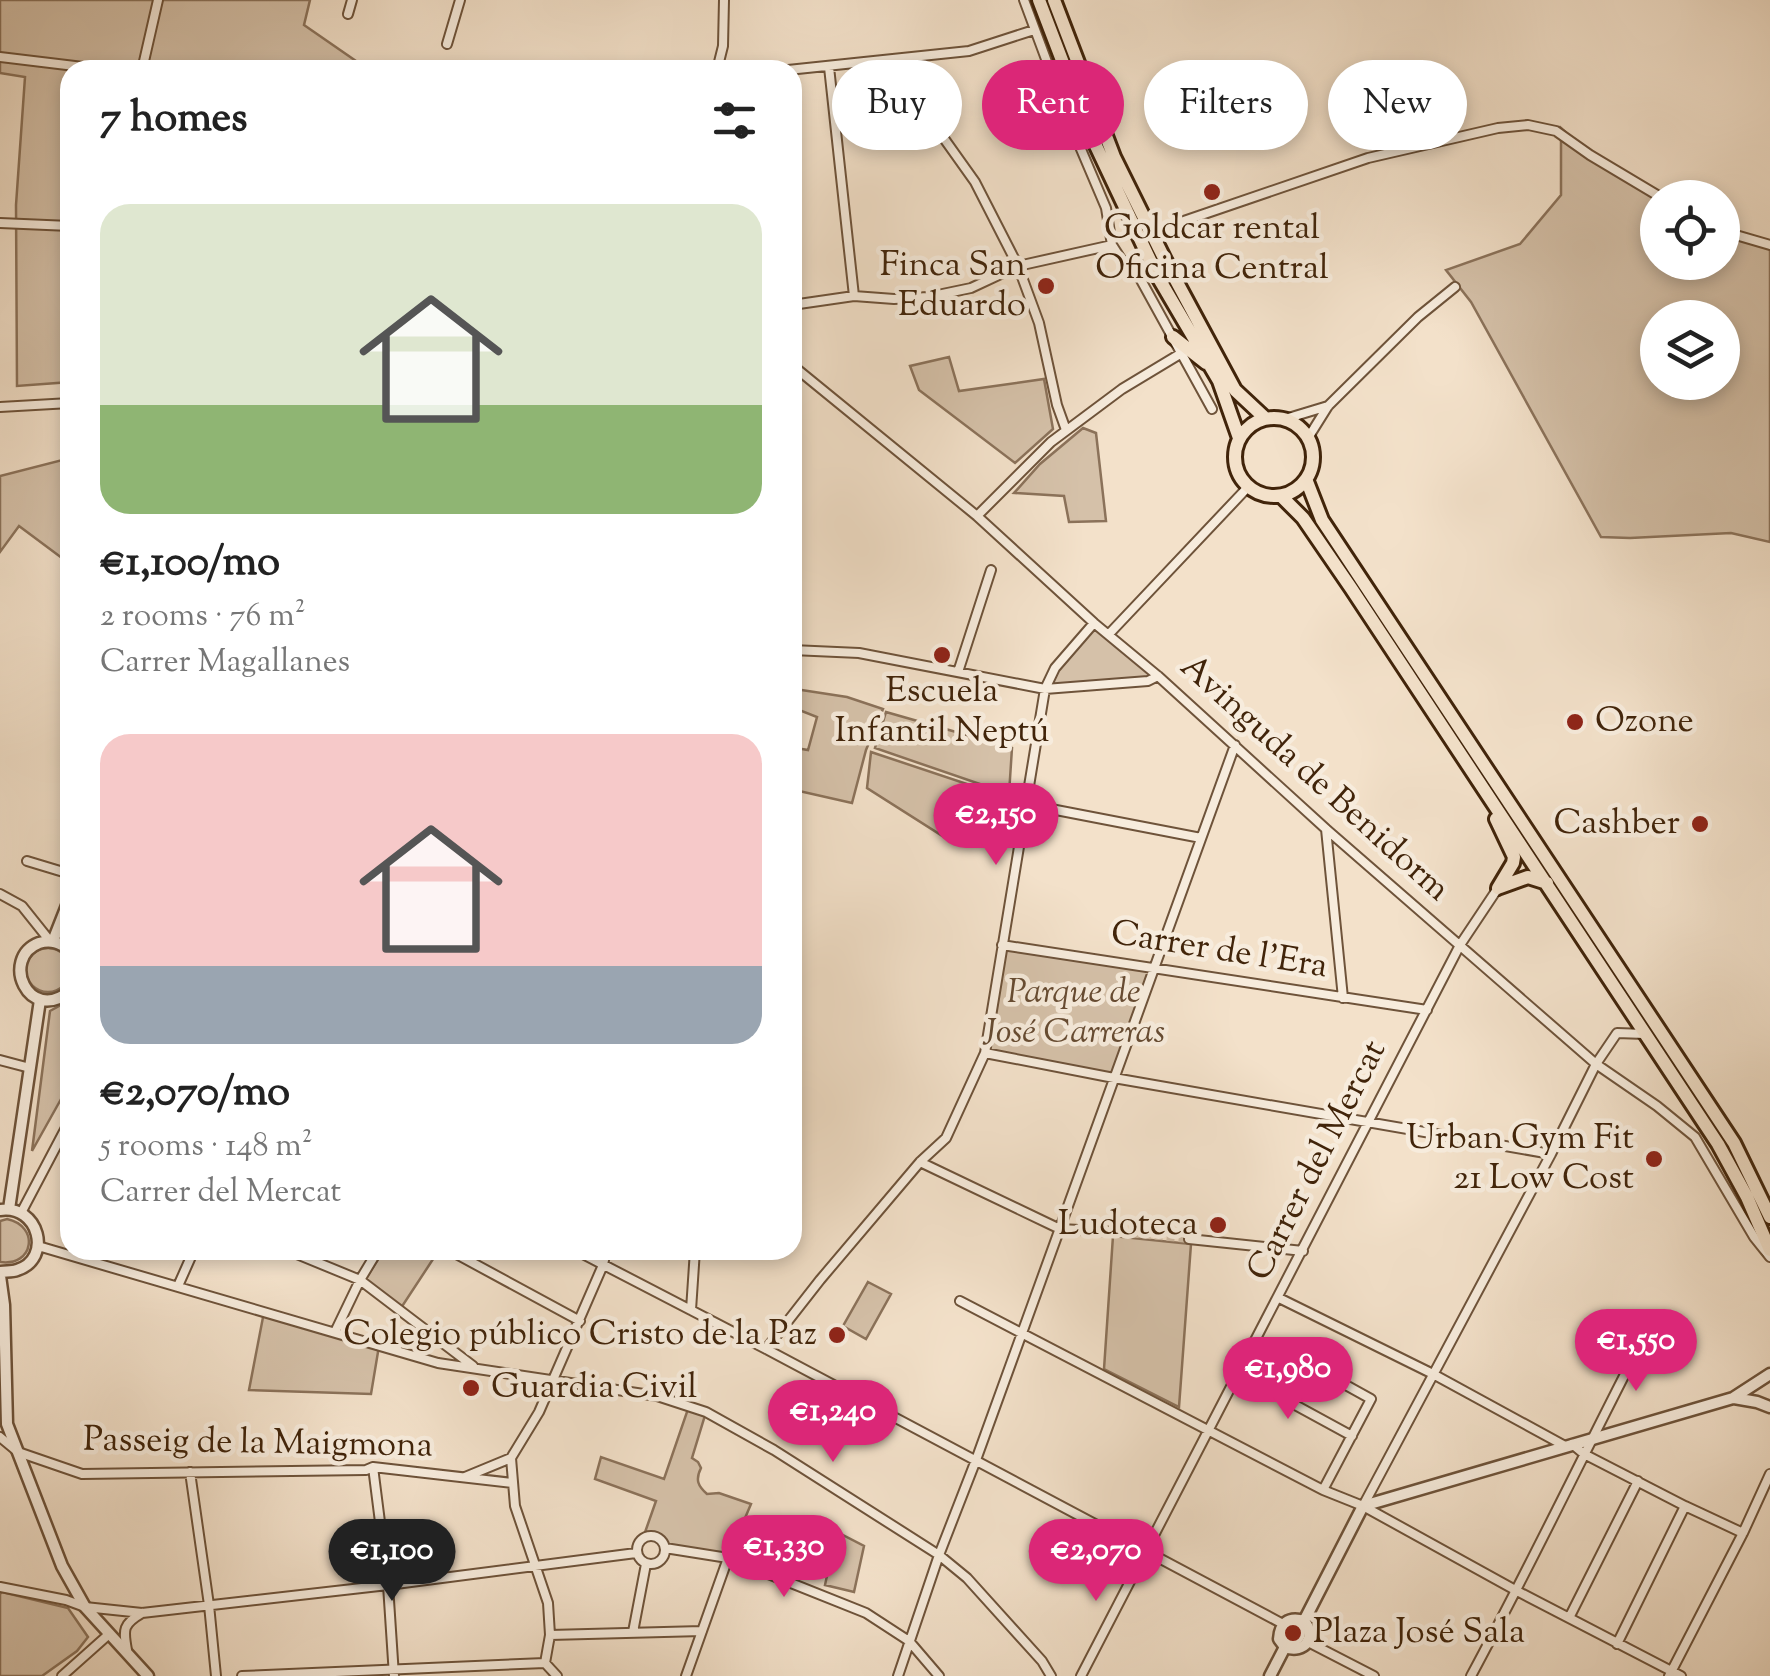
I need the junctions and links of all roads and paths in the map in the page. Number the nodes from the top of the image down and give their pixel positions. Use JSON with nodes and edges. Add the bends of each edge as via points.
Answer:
{"nodes":[{"id":1,"x":158,"y":0,"type":"edge"},
{"id":2,"x":352,"y":0,"type":"edge"},
{"id":3,"x":460,"y":0,"type":"edge"},
{"id":4,"x":724,"y":0,"type":"edge"},
{"id":5,"x":1024,"y":0,"type":"edge"},
{"id":6,"x":1039,"y":0,"type":"edge"},
{"id":7,"x":1054,"y":0,"type":"edge"},
{"id":8,"x":348,"y":14,"type":"dead end"},
{"id":9,"x":1034,"y":30,"type":"junction"},
{"id":10,"x":447,"y":44,"type":"dead end"},
{"id":11,"x":0,"y":58,"type":"edge"},
{"id":12,"x":910,"y":58,"type":"junction"},
{"id":13,"x":144,"y":60,"type":"edge"},
{"id":14,"x":720,"y":60,"type":"edge"},
{"id":15,"x":60,"y":65,"type":"edge"},
{"id":16,"x":830,"y":67,"type":"junction"},
{"id":17,"x":802,"y":69,"type":"edge"},
{"id":18,"x":1640,"y":185,"type":"edge"},
{"id":19,"x":0,"y":223,"type":"edge"},
{"id":20,"x":1176,"y":224,"type":"dead end"},
{"id":21,"x":60,"y":226,"type":"edge"},
{"id":22,"x":1740,"y":237,"type":"edge"},
{"id":23,"x":1112,"y":245,"type":"junction"},
{"id":24,"x":1770,"y":246,"type":"edge"},
{"id":25,"x":1018,"y":266,"type":"junction"},
{"id":26,"x":1455,"y":287,"type":"dead end"},
{"id":27,"x":854,"y":296,"type":"junction"},
{"id":28,"x":802,"y":304,"type":"edge"},
{"id":29,"x":1173,"y":337,"type":"junction"},
{"id":30,"x":1180,"y":354,"type":"junction"},
{"id":31,"x":1210,"y":367,"type":"junction"},
{"id":32,"x":802,"y":373,"type":"edge"},
{"id":33,"x":60,"y":404,"type":"edge"},
{"id":34,"x":1328,"y":406,"type":"junction"},
{"id":35,"x":0,"y":407,"type":"edge"},
{"id":36,"x":1212,"y":410,"type":"dead end"},
{"id":37,"x":1265,"y":418,"type":"junction"},
{"id":38,"x":1285,"y":419,"type":"junction"},
{"id":39,"x":1066,"y":430,"type":"junction"},
{"id":40,"x":1239,"y":438,"type":"junction"},
{"id":41,"x":1308,"y":438,"type":"junction"},
{"id":42,"x":1306,"y":479,"type":"junction"},
{"id":43,"x":1248,"y":488,"type":"junction"},
{"id":44,"x":1281,"y":496,"type":"junction"},
{"id":45,"x":977,"y":516,"type":"junction"},
{"id":46,"x":991,"y":570,"type":"dead end"},
{"id":47,"x":1094,"y":622,"type":"junction"},
{"id":48,"x":1108,"y":634,"type":"junction"},
{"id":49,"x":802,"y":650,"type":"edge"},
{"id":50,"x":958,"y":672,"type":"junction"},
{"id":51,"x":1158,"y":676,"type":"junction"},
{"id":52,"x":1045,"y":689,"type":"junction"},
{"id":53,"x":1235,"y":746,"type":"junction"},
{"id":54,"x":1457,"y":747,"type":"junction"},
{"id":55,"x":1025,"y":804,"type":"junction"},
{"id":56,"x":1326,"y":829,"type":"junction"},
{"id":57,"x":1202,"y":838,"type":"junction"},
{"id":58,"x":27,"y":861,"type":"dead end"},
{"id":59,"x":60,"y":871,"type":"edge"},
{"id":60,"x":1547,"y":883,"type":"junction"},
{"id":61,"x":1498,"y":888,"type":"junction"},
{"id":62,"x":0,"y":894,"type":"edge"},
{"id":63,"x":60,"y":922,"type":"edge"},
{"id":64,"x":52,"y":941,"type":"junction"},
{"id":65,"x":60,"y":945,"type":"edge"},
{"id":66,"x":1460,"y":945,"type":"junction"},
{"id":67,"x":1002,"y":946,"type":"junction"},
{"id":68,"x":1154,"y":968,"type":"junction"},
{"id":69,"x":1343,"y":998,"type":"junction"},
{"id":70,"x":60,"y":999,"type":"edge"},
{"id":71,"x":40,"y":1000,"type":"junction"},
{"id":72,"x":1427,"y":1010,"type":"junction"},
{"id":73,"x":1646,"y":1034,"type":"junction"},
{"id":74,"x":985,"y":1053,"type":"junction"},
{"id":75,"x":0,"y":1060,"type":"edge"},
{"id":76,"x":1596,"y":1064,"type":"junction"},
{"id":77,"x":30,"y":1068,"type":"junction"},
{"id":78,"x":1114,"y":1078,"type":"junction"},
{"id":79,"x":1370,"y":1123,"type":"junction"},
{"id":80,"x":60,"y":1135,"type":"edge"},
{"id":81,"x":1551,"y":1154,"type":"junction"},
{"id":82,"x":920,"y":1162,"type":"junction"},
{"id":83,"x":10,"y":1210,"type":"edge"},
{"id":84,"x":1770,"y":1217,"type":"edge"},
{"id":85,"x":1060,"y":1228,"type":"junction"},
{"id":86,"x":1119,"y":1232,"type":"tunnel mouth"},
{"id":87,"x":1188,"y":1240,"type":"tunnel mouth"},
{"id":88,"x":38,"y":1246,"type":"junction"},
{"id":89,"x":1303,"y":1251,"type":"junction"},
{"id":90,"x":60,"y":1252,"type":"edge"},
{"id":91,"x":1770,"y":1254,"type":"edge"},
{"id":92,"x":87,"y":1260,"type":"edge"},
{"id":93,"x":190,"y":1260,"type":"edge"},
{"id":94,"x":311,"y":1260,"type":"edge"},
{"id":95,"x":372,"y":1260,"type":"edge"},
{"id":96,"x":467,"y":1260,"type":"edge"},
{"id":97,"x":594,"y":1260,"type":"edge"},
{"id":98,"x":604,"y":1260,"type":"edge"},
{"id":99,"x":694,"y":1260,"type":"edge"},
{"id":100,"x":603,"y":1265,"type":"junction"},
{"id":101,"x":0,"y":1274,"type":"edge"},
{"id":102,"x":360,"y":1280,"type":"junction"},
{"id":103,"x":178,"y":1286,"type":"junction"},
{"id":104,"x":1279,"y":1298,"type":"junction"},
{"id":105,"x":960,"y":1300,"type":"dead end"},
{"id":106,"x":691,"y":1310,"type":"junction"},
{"id":107,"x":580,"y":1321,"type":"junction"},
{"id":108,"x":335,"y":1332,"type":"junction"},
{"id":109,"x":1022,"y":1333,"type":"junction"},
{"id":110,"x":1646,"y":1333,"type":"dead end"},
{"id":111,"x":766,"y":1349,"type":"junction"},
{"id":112,"x":1248,"y":1356,"type":"junction"},
{"id":113,"x":477,"y":1369,"type":"junction"},
{"id":114,"x":1433,"y":1374,"type":"junction"},
{"id":115,"x":1770,"y":1374,"type":"edge"},
{"id":116,"x":554,"y":1380,"type":"junction"},
{"id":117,"x":1296,"y":1381,"type":"junction"},
{"id":118,"x":1732,"y":1398,"type":"junction"},
{"id":119,"x":1770,"y":1408,"type":"edge"},
{"id":120,"x":1210,"y":1430,"type":"junction"},
{"id":121,"x":1352,"y":1436,"type":"junction"},
{"id":122,"x":0,"y":1437,"type":"edge"},
{"id":123,"x":1592,"y":1438,"type":"junction"},
{"id":124,"x":1569,"y":1445,"type":"junction"},
{"id":125,"x":18,"y":1452,"type":"junction"},
{"id":126,"x":1584,"y":1454,"type":"junction"},
{"id":127,"x":512,"y":1458,"type":"junction"},
{"id":128,"x":976,"y":1460,"type":"junction"},
{"id":129,"x":373,"y":1467,"type":"junction"},
{"id":130,"x":190,"y":1472,"type":"junction"},
{"id":131,"x":1770,"y":1474,"type":"edge"},
{"id":132,"x":464,"y":1477,"type":"junction"},
{"id":133,"x":1638,"y":1481,"type":"junction"},
{"id":134,"x":513,"y":1483,"type":"junction"},
{"id":135,"x":1323,"y":1490,"type":"junction"},
{"id":136,"x":1362,"y":1506,"type":"junction"},
{"id":137,"x":1686,"y":1506,"type":"junction"},
{"id":138,"x":1743,"y":1533,"type":"junction"},
{"id":139,"x":665,"y":1548,"type":"junction"},
{"id":140,"x":1145,"y":1550,"type":"junction"},
{"id":141,"x":636,"y":1553,"type":"junction"},
{"id":142,"x":939,"y":1555,"type":"junction"},
{"id":143,"x":728,"y":1558,"type":"junction"},
{"id":144,"x":646,"y":1564,"type":"junction"},
{"id":145,"x":535,"y":1566,"type":"junction"},
{"id":146,"x":388,"y":1585,"type":"junction"},
{"id":147,"x":0,"y":1587,"type":"edge"},
{"id":148,"x":1517,"y":1591,"type":"junction"},
{"id":149,"x":209,"y":1606,"type":"junction"},
{"id":150,"x":85,"y":1608,"type":"junction"},
{"id":151,"x":142,"y":1613,"type":"junction"},
{"id":152,"x":1569,"y":1618,"type":"junction"},
{"id":153,"x":1304,"y":1621,"type":"junction"},
{"id":154,"x":1283,"y":1624,"type":"junction"},
{"id":155,"x":702,"y":1631,"type":"junction"},
{"id":156,"x":633,"y":1632,"type":"junction"},
{"id":157,"x":108,"y":1634,"type":"junction"},
{"id":158,"x":550,"y":1635,"type":"junction"},
{"id":159,"x":910,"y":1641,"type":"junction"},
{"id":160,"x":1308,"y":1642,"type":"junction"},
{"id":161,"x":1617,"y":1644,"type":"junction"},
{"id":162,"x":1285,"y":1647,"type":"junction"},
{"id":163,"x":127,"y":1654,"type":"junction"},
{"id":164,"x":545,"y":1663,"type":"junction"},
{"id":165,"x":394,"y":1673,"type":"edge"},
{"id":166,"x":1670,"y":1674,"type":"edge"},
{"id":167,"x":62,"y":1676,"type":"edge"},
{"id":168,"x":148,"y":1676,"type":"edge"},
{"id":169,"x":216,"y":1676,"type":"edge"},
{"id":170,"x":242,"y":1676,"type":"edge"},
{"id":171,"x":557,"y":1676,"type":"edge"},
{"id":172,"x":686,"y":1676,"type":"edge"},
{"id":173,"x":898,"y":1676,"type":"edge"},
{"id":174,"x":940,"y":1676,"type":"edge"},
{"id":175,"x":1051,"y":1676,"type":"edge"},
{"id":176,"x":1081,"y":1676,"type":"edge"},
{"id":177,"x":1270,"y":1676,"type":"edge"},
{"id":178,"x":1374,"y":1676,"type":"edge"},
{"id":179,"x":1471,"y":1676,"type":"edge"},
{"id":180,"x":1681,"y":1676,"type":"edge"}],
"edges":[{"from":1,"to":13,"type":"street"},
{"from":2,"to":8,"type":"street"},
{"from":3,"to":10,"type":"street"},
{"from":4,"to":14,"type":"street"},
{"from":5,"to":9,"type":"street"},
{"from":6,"to":31,"type":"main road","via":[[1137,235]]},
{"from":7,"to":37,"type":"main road","via":[[1114,158],[1165,260],[1235,390]]},
{"from":9,"to":12,"type":"street","via":[[969,51]]},
{"from":9,"to":23,"type":"street","via":[[1106,208]]},
{"from":11,"to":15,"type":"street"},
{"from":12,"to":16,"type":"street"},
{"from":12,"to":25,"type":"street","via":[[923,108],[975,182]]},
{"from":16,"to":17,"type":"street"},
{"from":16,"to":27,"type":"street"},
{"from":18,"to":20,"type":"street","via":[[1556,131],[1528,125],[1368,158]]},
{"from":19,"to":21,"type":"street"},
{"from":22,"to":24,"type":"street"},
{"from":23,"to":25,"type":"street"},
{"from":23,"to":29,"type":"street","via":[[1136,271]]},
{"from":25,"to":27,"type":"street","via":[[971,288],[928,297]]},
{"from":25,"to":39,"type":"street"},
{"from":26,"to":34,"type":"street"},
{"from":27,"to":28,"type":"street"},
{"from":29,"to":30,"type":"street"},
{"from":29,"to":31,"type":"main road"},
{"from":30,"to":36,"type":"street"},
{"from":30,"to":39,"type":"street"},
{"from":31,"to":40,"type":"main road"},
{"from":32,"to":45,"type":"street","name":"Avinguda de Benidorm"},
{"from":33,"to":35,"type":"street"},
{"from":34,"to":38,"type":"street"},
{"from":34,"to":41,"type":"street"},
{"from":37,"to":38,"type":"main road"},
{"from":37,"to":40,"type":"main road"},
{"from":38,"to":41,"type":"main road"},
{"from":39,"to":45,"type":"street"},
{"from":40,"to":43,"type":"main road","via":[[1234,464]]},
{"from":41,"to":42,"type":"main road","via":[[1313,459]]},
{"from":42,"to":44,"type":"main road"},
{"from":42,"to":84,"type":"main road","via":[[1322,520],[1734,1143]]},
{"from":43,"to":44,"type":"main road"},
{"from":43,"to":48,"type":"street"},
{"from":44,"to":54,"type":"main road","via":[[1303,518]]},
{"from":45,"to":47,"type":"street","name":"Avinguda de Benidorm"},
{"from":46,"to":50,"type":"street"},
{"from":47,"to":48,"type":"street","name":"Avinguda de Benidorm"},
{"from":47,"to":52,"type":"street"},
{"from":48,"to":51,"type":"street","name":"Avinguda de Benidorm"},
{"from":49,"to":50,"type":"street","via":[[860,653]]},
{"from":50,"to":52,"type":"street"},
{"from":51,"to":52,"type":"street"},
{"from":51,"to":53,"type":"street","name":"Avinguda de Benidorm"},
{"from":52,"to":55,"type":"street"},
{"from":53,"to":56,"type":"street","name":"Avinguda de Benidorm"},
{"from":53,"to":57,"type":"street"},
{"from":54,"to":60,"type":"main road"},
{"from":54,"to":61,"type":"main road","via":[[1514,856]]},
{"from":55,"to":57,"type":"street"},
{"from":55,"to":67,"type":"street"},
{"from":56,"to":66,"type":"street","name":"Avinguda de Benidorm"},
{"from":56,"to":69,"type":"street"},
{"from":57,"to":68,"type":"street"},
{"from":58,"to":59,"type":"street"},
{"from":60,"to":61,"type":"main road","via":[[1528,877]]},
{"from":60,"to":73,"type":"main road"},
{"from":61,"to":66,"type":"street","name":"Carrer del Mercat"},
{"from":62,"to":64,"type":"street","via":[[22,906]]},
{"from":63,"to":64,"type":"street"},
{"from":64,"to":65,"type":"street"},
{"from":64,"to":71,"type":"street","via":[[26,951],[18,970],[24,989]]},
{"from":66,"to":72,"type":"street","name":"Carrer del Mercat"},
{"from":66,"to":76,"type":"street","name":"Avinguda de Benidorm"},
{"from":67,"to":68,"type":"street","name":"Carrer de l’Era"},
{"from":67,"to":74,"type":"street"},
{"from":68,"to":69,"type":"street","name":"Carrer de l’Era"},
{"from":68,"to":78,"type":"street"},
{"from":69,"to":72,"type":"street","name":"Carrer de l’Era"},
{"from":70,"to":71,"type":"street"},
{"from":71,"to":77,"type":"street"},
{"from":72,"to":79,"type":"street","name":"Carrer del Mercat"},
{"from":73,"to":76,"type":"street","via":[[1617,1033]]},
{"from":73,"to":91,"type":"main road","via":[[1718,1144]]},
{"from":74,"to":78,"type":"street"},
{"from":74,"to":82,"type":"street","via":[[946,1138]]},
{"from":75,"to":77,"type":"street"},
{"from":76,"to":81,"type":"street"},
{"from":76,"to":91,"type":"street","name":"Avinguda de Benidorm","via":[[1696,1137]]},
{"from":77,"to":83,"type":"street"},
{"from":78,"to":79,"type":"street"},
{"from":78,"to":85,"type":"street"},
{"from":79,"to":81,"type":"street"},
{"from":79,"to":89,"type":"street","name":"Carrer del Mercat"},
{"from":80,"to":83,"type":"street"},
{"from":81,"to":114,"type":"street"},
{"from":82,"to":85,"type":"street"},
{"from":82,"to":111,"type":"street"},
{"from":83,"to":88,"type":"street","via":[[30,1220]]},
{"from":85,"to":86,"type":"street"},
{"from":85,"to":109,"type":"street"},
{"from":87,"to":89,"type":"street"},
{"from":88,"to":90,"type":"street"},
{"from":88,"to":101,"type":"street","via":[[20,1270]]},
{"from":89,"to":104,"type":"street","name":"Carrer del Mercat"},
{"from":92,"to":103,"type":"street"},
{"from":93,"to":103,"type":"street"},
{"from":94,"to":102,"type":"street"},
{"from":95,"to":102,"type":"street"},
{"from":96,"to":107,"type":"street"},
{"from":97,"to":100,"type":"street"},
{"from":98,"to":100,"type":"street"},
{"from":99,"to":106,"type":"street"},
{"from":100,"to":106,"type":"street"},
{"from":100,"to":107,"type":"street"},
{"from":101,"to":125,"type":"street","via":[[7,1424]]},
{"from":102,"to":108,"type":"street"},
{"from":102,"to":113,"type":"street"},
{"from":103,"to":108,"type":"street"},
{"from":104,"to":112,"type":"street","name":"Carrer del Mercat"},
{"from":104,"to":114,"type":"street"},
{"from":105,"to":109,"type":"street"},
{"from":106,"to":111,"type":"street"},
{"from":107,"to":116,"type":"street"},
{"from":108,"to":113,"type":"street"},
{"from":109,"to":120,"type":"street"},
{"from":109,"to":128,"type":"street"},
{"from":110,"to":123,"type":"street"},
{"from":111,"to":128,"type":"street"},
{"from":112,"to":117,"type":"street"},
{"from":112,"to":120,"type":"street","name":"Carrer del Mercat"},
{"from":113,"to":116,"type":"street"},
{"from":114,"to":124,"type":"street"},
{"from":114,"to":136,"type":"street"},
{"from":115,"to":118,"type":"street"},
{"from":116,"to":127,"type":"street"},
{"from":116,"to":142,"type":"street","via":[[657,1396],[706,1412]]},
{"from":117,"to":121,"type":"street","via":[[1286,1400]]},
{"from":117,"to":121,"type":"street","via":[[1306,1364],[1371,1399]]},
{"from":118,"to":119,"type":"street"},
{"from":118,"to":123,"type":"street"},
{"from":120,"to":135,"type":"street"},
{"from":120,"to":140,"type":"street","name":"Carrer del Mercat"},
{"from":121,"to":135,"type":"street"},
{"from":122,"to":125,"type":"street","name":"Passeig de la Maigmona"},
{"from":123,"to":124,"type":"street"},
{"from":123,"to":126,"type":"street"},
{"from":124,"to":126,"type":"street"},
{"from":124,"to":136,"type":"street"},
{"from":125,"to":130,"type":"street","name":"Passeig de la Maigmona","via":[[82,1474]]},
{"from":125,"to":150,"type":"street"},
{"from":126,"to":133,"type":"street"},
{"from":126,"to":148,"type":"street"},
{"from":127,"to":132,"type":"street","name":"Passeig de la Maigmona"},
{"from":127,"to":134,"type":"street"},
{"from":128,"to":140,"type":"street"},
{"from":128,"to":142,"type":"street"},
{"from":129,"to":130,"type":"street","name":"Passeig de la Maigmona"},
{"from":129,"to":132,"type":"street","name":"Passeig de la Maigmona"},
{"from":129,"to":146,"type":"street"},
{"from":130,"to":149,"type":"street"},
{"from":131,"to":138,"type":"street"},
{"from":132,"to":134,"type":"street","name":"Passeig de la Maigmona"},
{"from":133,"to":137,"type":"street"},
{"from":133,"to":152,"type":"street"},
{"from":134,"to":145,"type":"street"},
{"from":135,"to":136,"type":"street"},
{"from":136,"to":148,"type":"street"},
{"from":136,"to":153,"type":"street"},
{"from":137,"to":138,"type":"street"},
{"from":137,"to":161,"type":"street"},
{"from":138,"to":166,"type":"street"},
{"from":139,"to":141,"type":"street","via":[[652,1536],[638,1543]]},
{"from":139,"to":143,"type":"street"},
{"from":139,"to":144,"type":"street","via":[[659,1562]]},
{"from":140,"to":154,"type":"street"},
{"from":140,"to":176,"type":"street","name":"Carrer del Mercat"},
{"from":141,"to":144,"type":"street"},
{"from":141,"to":145,"type":"street"},
{"from":142,"to":159,"type":"street"},
{"from":142,"to":175,"type":"street"},
{"from":143,"to":155,"type":"street"},
{"from":143,"to":159,"type":"street","via":[[866,1613]]},
{"from":144,"to":156,"type":"street"},
{"from":145,"to":146,"type":"street"},
{"from":145,"to":158,"type":"street"},
{"from":146,"to":149,"type":"street"},
{"from":146,"to":165,"type":"street"},
{"from":147,"to":150,"type":"street"},
{"from":148,"to":152,"type":"street"},
{"from":148,"to":179,"type":"street"},
{"from":149,"to":151,"type":"street"},
{"from":149,"to":169,"type":"street"},
{"from":150,"to":151,"type":"street"},
{"from":150,"to":157,"type":"street"},
{"from":151,"to":163,"type":"street","via":[[124,1632]]},
{"from":152,"to":161,"type":"street"},
{"from":153,"to":154,"type":"street"},
{"from":153,"to":160,"type":"street"},
{"from":154,"to":162,"type":"street","via":[[1279,1639]]},
{"from":155,"to":156,"type":"street"},
{"from":155,"to":172,"type":"street"},
{"from":156,"to":158,"type":"street"},
{"from":157,"to":163,"type":"street"},
{"from":157,"to":167,"type":"street"},
{"from":158,"to":164,"type":"street"},
{"from":159,"to":173,"type":"street"},
{"from":159,"to":174,"type":"street"},
{"from":160,"to":162,"type":"street"},
{"from":160,"to":178,"type":"street"},
{"from":161,"to":166,"type":"street"},
{"from":162,"to":177,"type":"street"},
{"from":163,"to":168,"type":"street"},
{"from":164,"to":165,"type":"street"},
{"from":164,"to":171,"type":"street"},
{"from":165,"to":170,"type":"street"},
{"from":166,"to":180,"type":"street"}]}
